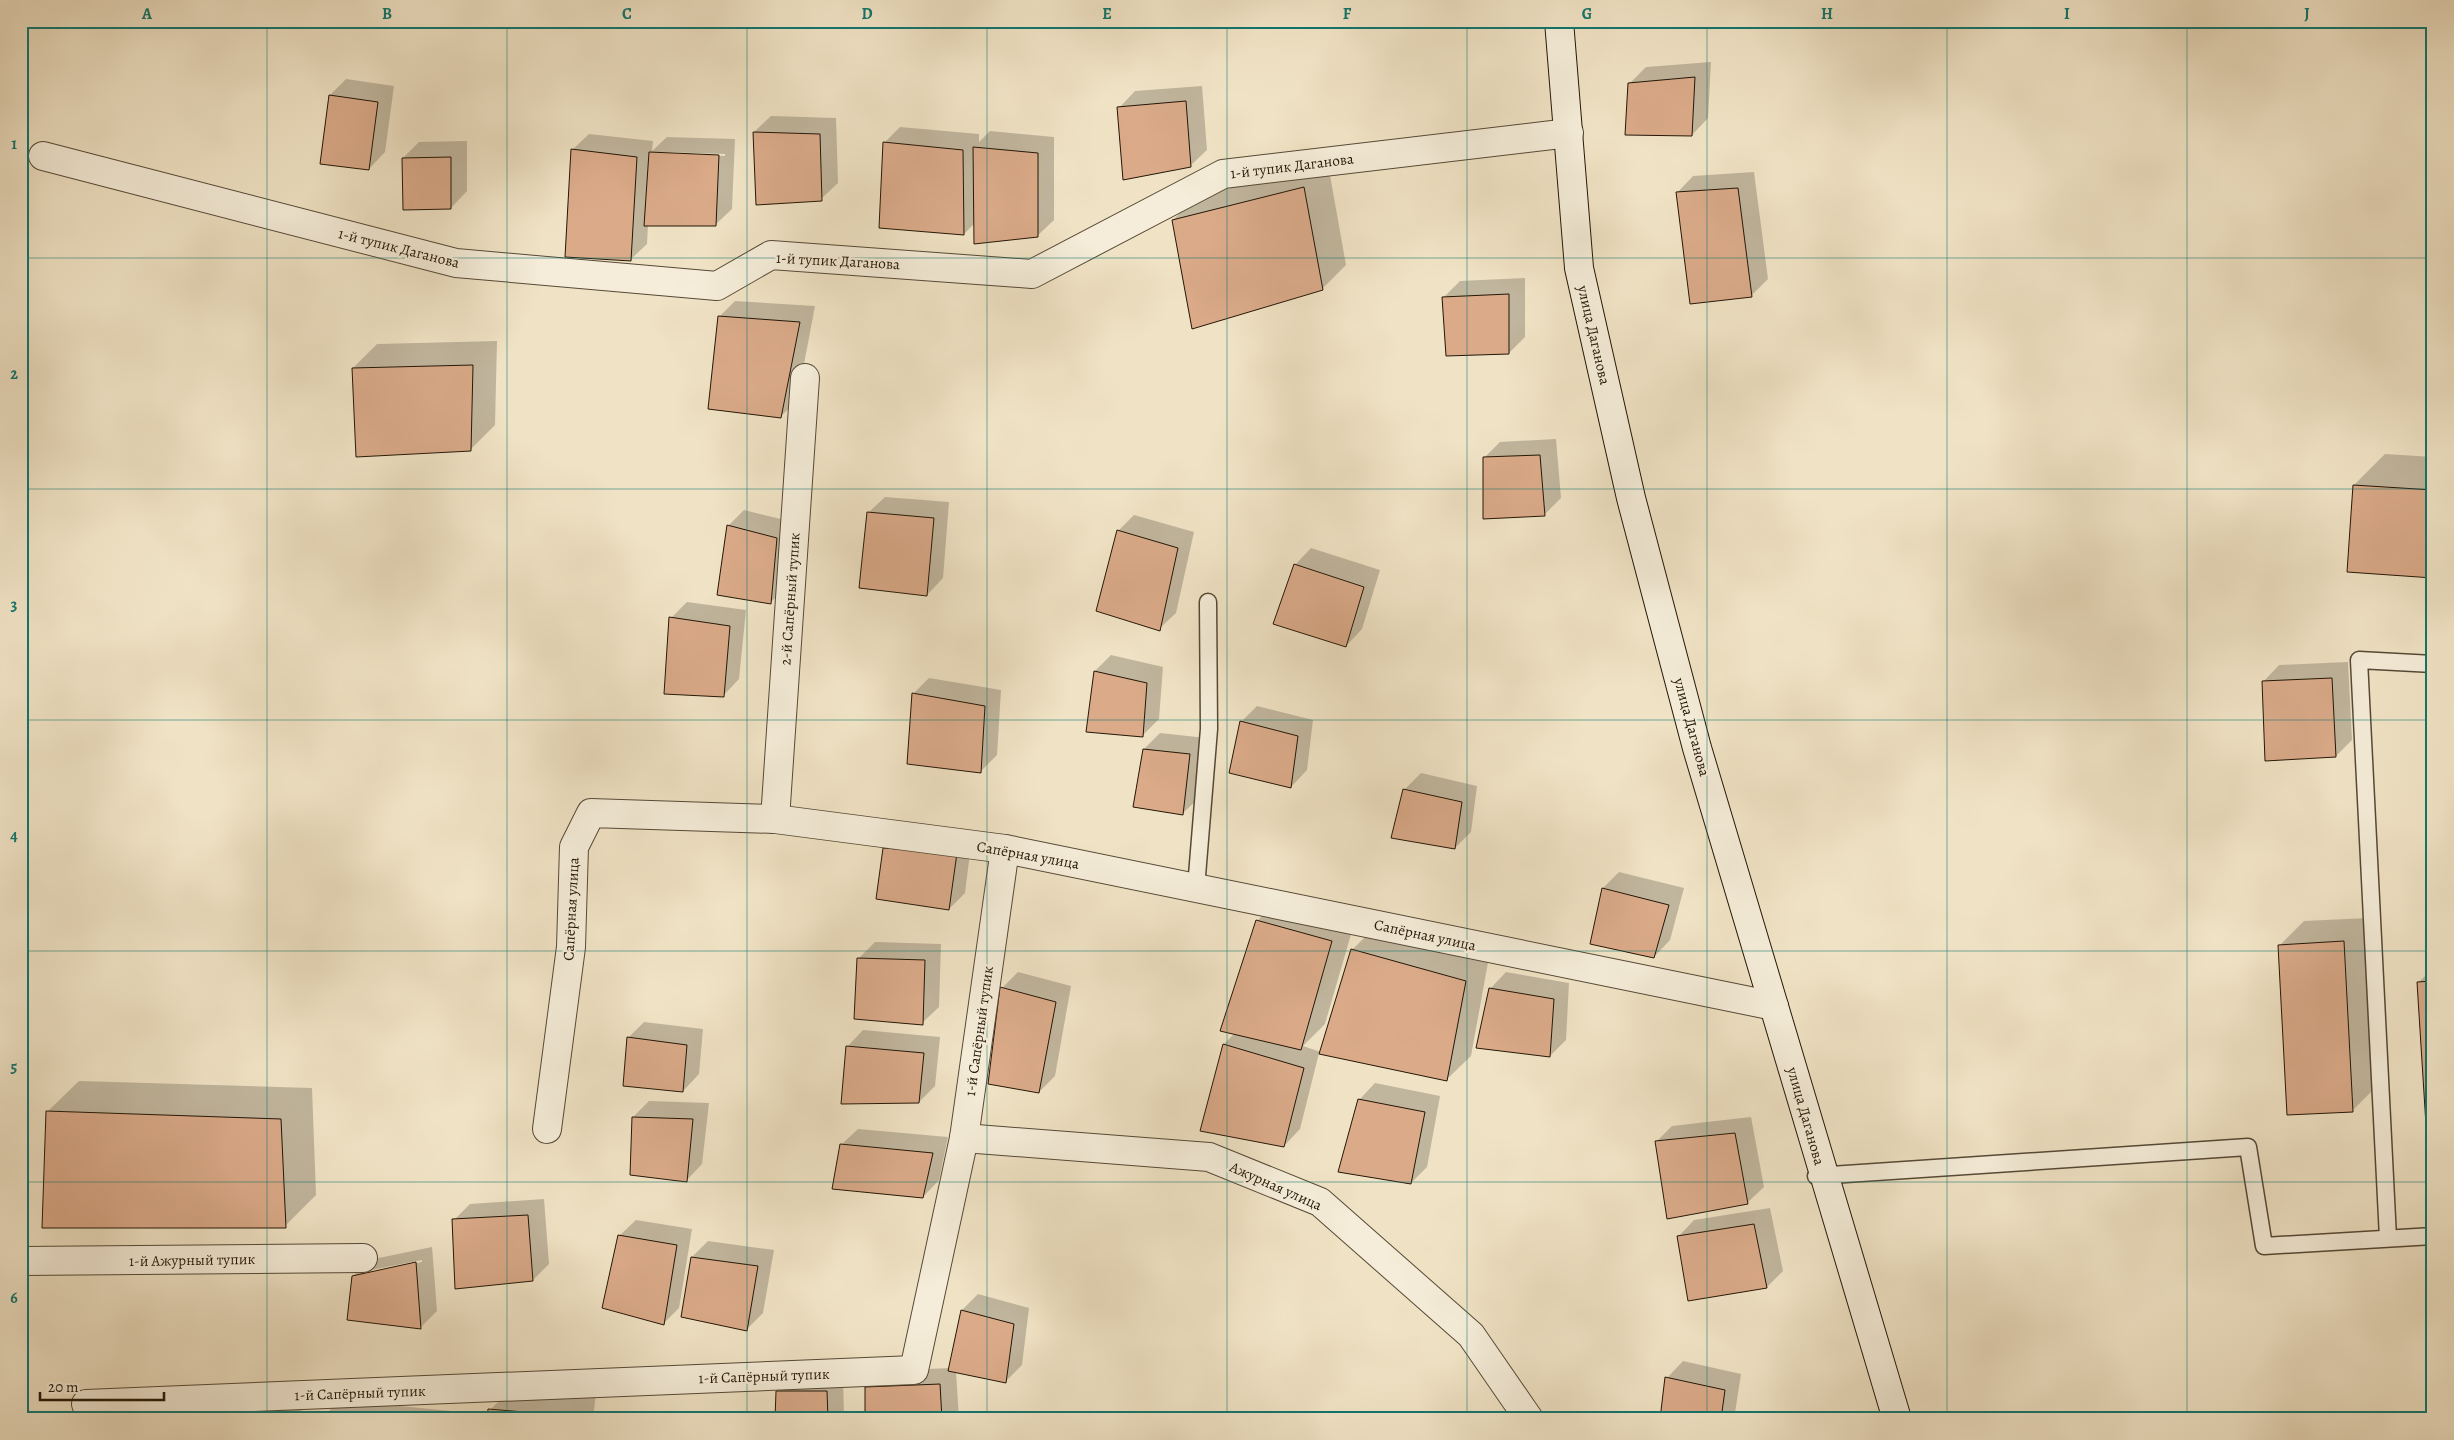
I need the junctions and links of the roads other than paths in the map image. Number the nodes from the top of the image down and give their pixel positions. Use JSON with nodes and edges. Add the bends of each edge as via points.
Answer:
{"nodes":[{"id":1,"x":1549,"y":21,"type":"edge"},
{"id":2,"x":1559,"y":21,"type":"edge"},
{"id":3,"x":1564,"y":134,"type":"junction"},
{"id":4,"x":43,"y":156,"type":"dead end"},
{"id":5,"x":805,"y":378,"type":"dead end"},
{"id":6,"x":1208,"y":602,"type":"dead end"},
{"id":7,"x":2433,"y":664,"type":"edge"},
{"id":8,"x":775,"y":819,"type":"junction"},
{"id":9,"x":1005,"y":849,"type":"junction"},
{"id":10,"x":1196,"y":888,"type":"junction"},
{"id":11,"x":1768,"y":1006,"type":"junction"},
{"id":12,"x":547,"y":1129,"type":"dead end"},
{"id":13,"x":964,"y":1138,"type":"junction"},
{"id":14,"x":1818,"y":1176,"type":"junction"},
{"id":15,"x":2433,"y":1236,"type":"edge"},
{"id":16,"x":2388,"y":1238,"type":"junction"},
{"id":17,"x":363,"y":1258,"type":"dead end"},
{"id":18,"x":21,"y":1261,"type":"edge"},
{"id":19,"x":86,"y":1404,"type":"dead end"},
{"id":20,"x":1529,"y":1419,"type":"edge"},
{"id":21,"x":1885,"y":1419,"type":"edge"},
{"id":22,"x":1896,"y":1419,"type":"edge"}],
"edges":[{"from":1,"to":3,"type":"street","name":"улица Даганова"},
{"from":2,"to":3,"type":"street","name":"улица Даганова"},
{"from":3,"to":4,"type":"street","name":"1-й тупик Даганова","via":[[1223,174],[1032,274],[771,255],[717,286],[456,263]]},
{"from":3,"to":11,"type":"street","name":"улица Даганова","via":[[1570,270],[1620,500],[1687,752]]},
{"from":5,"to":8,"type":"street","name":"2-й Сапёрный тупик"},
{"from":6,"to":10,"type":"lane","via":[[1209,729]]},
{"from":7,"to":16,"type":"lane","via":[[2359,660]]},
{"from":8,"to":9,"type":"street","name":"Сапёрная улица"},
{"from":8,"to":12,"type":"street","name":"Сапёрная улица","via":[[591,813],[574,847],[571,947]]},
{"from":9,"to":10,"type":"street","name":"Сапёрная улица"},
{"from":9,"to":13,"type":"street","name":"1-й Сапёрный тупик"},
{"from":10,"to":11,"type":"street","name":"Сапёрная улица"},
{"from":11,"to":14,"type":"street","name":"улица Даганова"},
{"from":13,"to":19,"type":"street","name":"1-й Сапёрный тупик","via":[[914,1370]]},
{"from":13,"to":20,"type":"street","name":"Ажурная улица","via":[[1210,1156],[1320,1202],[1471,1335]]},
{"from":14,"to":16,"type":"lane","via":[[2248,1146],[2264,1246]]},
{"from":14,"to":21,"type":"street","name":"улица Даганова"},
{"from":14,"to":22,"type":"street","name":"улица Даганова"},
{"from":15,"to":16,"type":"lane"},
{"from":17,"to":18,"type":"street","name":"1-й Ажурный тупик"}]}
